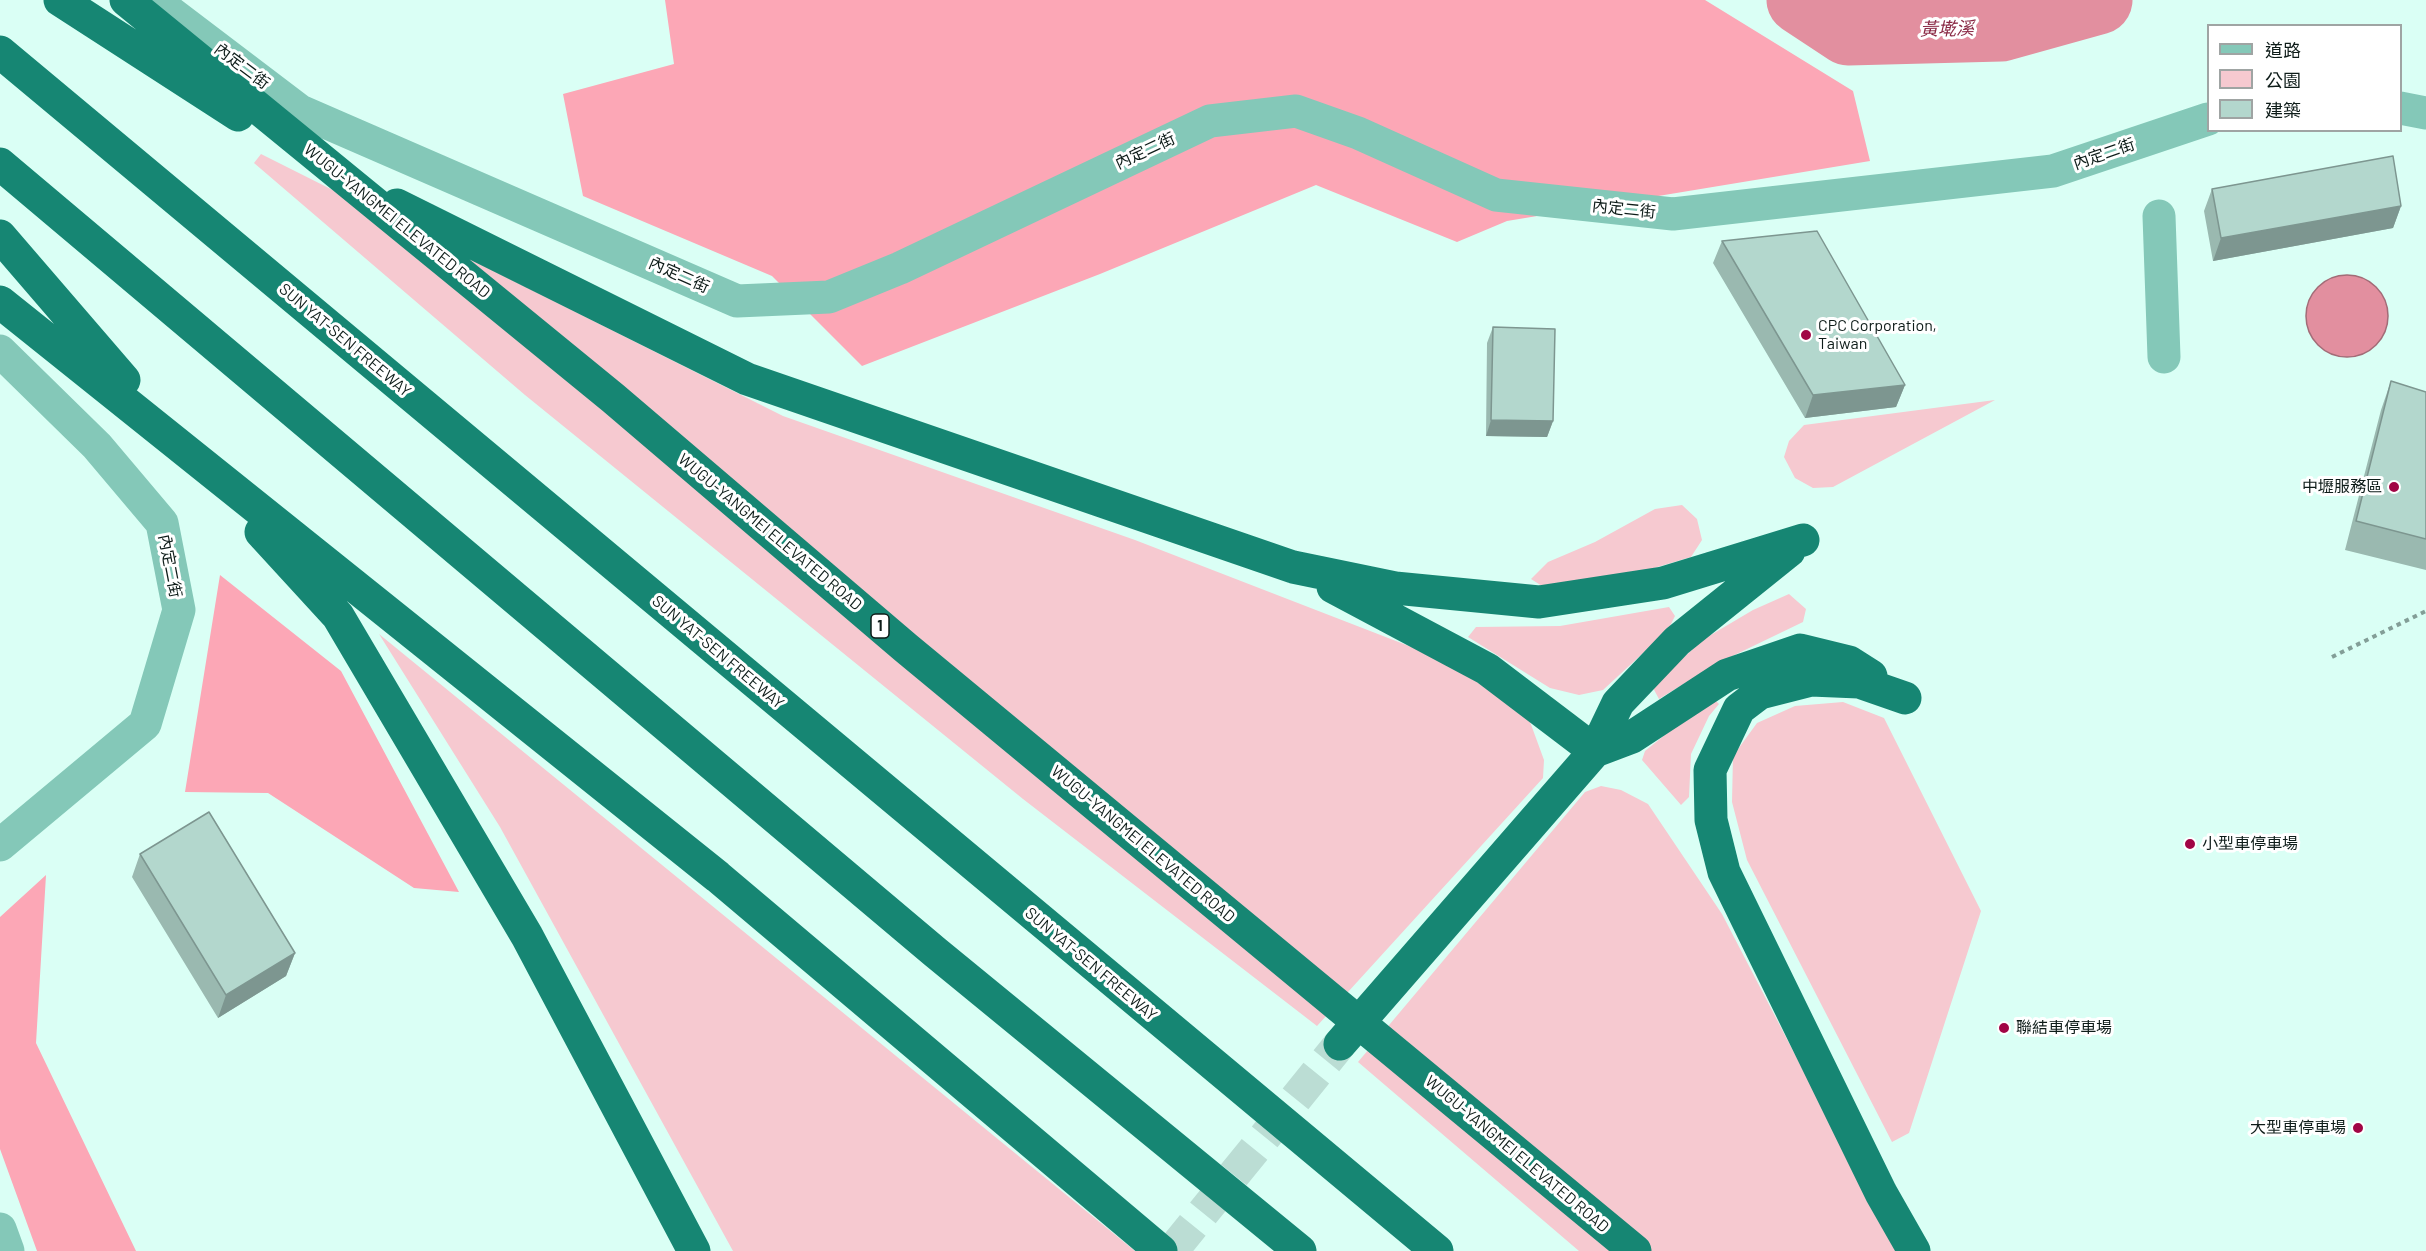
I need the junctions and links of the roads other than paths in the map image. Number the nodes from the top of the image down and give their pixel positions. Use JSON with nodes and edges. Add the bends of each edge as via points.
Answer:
{"nodes":[{"id":1,"x":60,"y":0,"type":"edge"},
{"id":2,"x":126,"y":0,"type":"edge"},
{"id":3,"x":154,"y":0,"type":"edge"},
{"id":4,"x":0,"y":52,"type":"edge"},
{"id":5,"x":2402,"y":108,"type":"edge"},
{"id":6,"x":2426,"y":112,"type":"edge"},
{"id":7,"x":2207,"y":119,"type":"edge"},
{"id":8,"x":0,"y":164,"type":"edge"},
{"id":9,"x":2159,"y":216,"type":"dead end"},
{"id":10,"x":0,"y":236,"type":"edge"},
{"id":11,"x":0,"y":302,"type":"edge"},
{"id":12,"x":0,"y":351,"type":"edge"},
{"id":13,"x":2164,"y":357,"type":"dead end"},
{"id":14,"x":1293,"y":567,"type":"junction"},
{"id":15,"x":1594,"y":752,"type":"junction"},
{"id":16,"x":0,"y":845,"type":"edge"},
{"id":17,"x":1340,"y":1044,"type":"tunnel mouth"},
{"id":18,"x":0,"y":1229,"type":"edge"},
{"id":19,"x":8,"y":1251,"type":"edge"},
{"id":20,"x":694,"y":1251,"type":"edge"},
{"id":21,"x":1161,"y":1251,"type":"edge"},
{"id":22,"x":1300,"y":1251,"type":"edge"},
{"id":23,"x":1437,"y":1251,"type":"edge"},
{"id":24,"x":1635,"y":1251,"type":"edge"},
{"id":25,"x":1914,"y":1251,"type":"edge"}],
"edges":[{"from":1,"to":14,"type":"highway","via":[[310,162],[747,379]]},
{"from":2,"to":24,"type":"highway","name":"WUGU-YANGMEI ELEVATED ROAD","number":"1","via":[[613,398],[906,648]]},
{"from":3,"to":7,"type":"street","name":"內定二街","via":[[300,111],[737,301],[829,297],[900,268],[1210,121],[1296,111],[1358,133],[1497,195],[1673,214],[2053,171]]},
{"from":4,"to":23,"type":"highway","name":"SUN YAT-SEN FREEWAY"},
{"from":5,"to":6,"type":"street"},
{"from":8,"to":22,"type":"highway","via":[[935,951]]},
{"from":9,"to":13,"type":"street"},
{"from":10,"to":20,"type":"highway","via":[[98,352],[338,616],[527,936]]},
{"from":11,"to":21,"type":"highway","via":[[718,877]]},
{"from":12,"to":16,"type":"street","name":"內定二街","via":[[97,446],[162,523],[179,610],[145,724]]},
{"from":14,"to":15,"type":"highway","via":[[1487,669]]},
{"from":14,"to":15,"type":"highway","via":[[1395,588],[1539,602],[1663,583],[1803,540],[1677,641],[1618,703]]},
{"from":15,"to":17,"type":"highway"},
{"from":15,"to":25,"type":"highway","via":[[1632,737],[1727,675],[1800,650],[1849,662],[1905,698],[1858,681],[1811,680],[1760,693],[1739,709],[1710,770],[1711,810],[1724,872],[1881,1193]]},
{"from":18,"to":19,"type":"street"}]}
